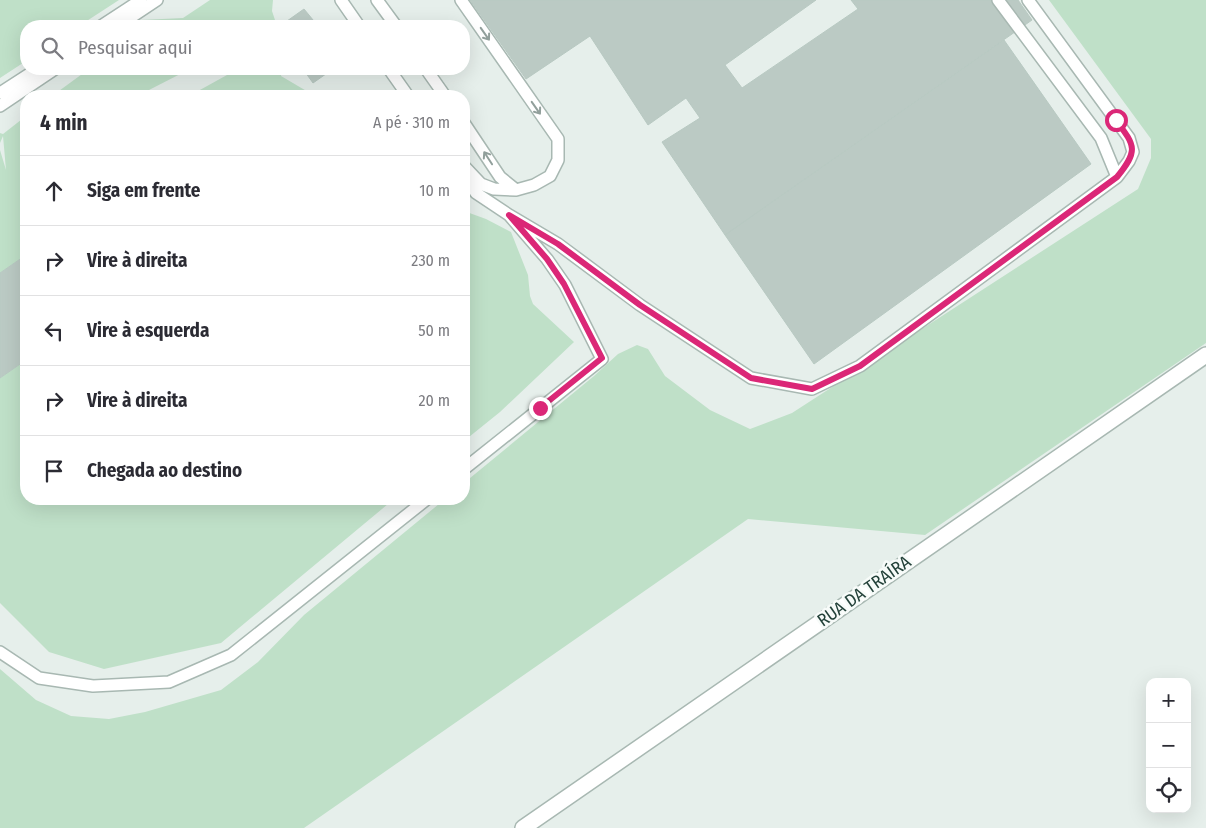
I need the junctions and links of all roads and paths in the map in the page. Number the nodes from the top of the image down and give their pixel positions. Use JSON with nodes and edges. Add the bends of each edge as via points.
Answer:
{"nodes":[{"id":1,"x":141,"y":0,"type":"edge"},
{"id":2,"x":156,"y":0,"type":"edge"},
{"id":3,"x":341,"y":0,"type":"edge"},
{"id":4,"x":377,"y":0,"type":"edge"},
{"id":5,"x":461,"y":0,"type":"edge"},
{"id":6,"x":998,"y":0,"type":"edge"},
{"id":7,"x":1028,"y":0,"type":"edge"},
{"id":8,"x":110,"y":20,"type":"edge"},
{"id":9,"x":127,"y":20,"type":"edge"},
{"id":10,"x":356,"y":20,"type":"edge"},
{"id":11,"x":392,"y":20,"type":"edge"},
{"id":12,"x":28,"y":75,"type":"edge"},
{"id":13,"x":47,"y":75,"type":"edge"},
{"id":14,"x":393,"y":75,"type":"edge"},
{"id":15,"x":430,"y":75,"type":"edge"},
{"id":16,"x":24,"y":90,"type":"edge"},
{"id":17,"x":404,"y":90,"type":"edge"},
{"id":18,"x":441,"y":90,"type":"edge"},
{"id":19,"x":0,"y":93,"type":"edge"},
{"id":20,"x":20,"y":93,"type":"edge"},
{"id":21,"x":0,"y":106,"type":"edge"},
{"id":22,"x":470,"y":132,"type":"edge"},
{"id":23,"x":470,"y":172,"type":"edge"},
{"id":24,"x":1117,"y":177,"type":"junction"},
{"id":25,"x":470,"y":184,"type":"edge"},
{"id":26,"x":516,"y":190,"type":"junction"},
{"id":27,"x":509,"y":215,"type":"junction"},
{"id":28,"x":1206,"y":354,"type":"edge"},
{"id":29,"x":470,"y":464,"type":"edge"},
{"id":30,"x":419,"y":505,"type":"edge"},
{"id":31,"x":0,"y":652,"type":"edge"},
{"id":32,"x":523,"y":828,"type":"edge"}],
"edges":[{"from":1,"to":8,"type":"lane"},
{"from":2,"to":9,"type":"lane"},
{"from":3,"to":10,"type":"lane"},
{"from":4,"to":11,"type":"lane"},
{"from":5,"to":26,"type":"lane","one_way":true,"via":[[558,138],[558,160],[550,176],[534,186]]},
{"from":6,"to":24,"type":"lane","via":[[1101,138]]},
{"from":7,"to":24,"type":"lane","via":[[1129,138],[1133,152]]},
{"from":12,"to":19,"type":"lane"},
{"from":13,"to":16,"type":"lane"},
{"from":14,"to":17,"type":"lane"},
{"from":15,"to":18,"type":"lane"},
{"from":20,"to":21,"type":"lane"},
{"from":26,"to":22,"type":"lane","one_way":true,"via":[[500,177]]},
{"from":23,"to":26,"type":"lane","via":[[481,184],[494,189]]},
{"from":24,"to":27,"type":"lane","via":[[860,366],[812,389],[751,378],[640,305],[558,244]]},
{"from":25,"to":27,"type":"lane","via":[[476,193]]},
{"from":27,"to":29,"type":"lane","via":[[564,284],[602,358]]},
{"from":28,"to":32,"type":"street","name":"RUA DA TRAÍRA"},
{"from":30,"to":31,"type":"lane","via":[[231,655],[169,682],[93,686],[39,678]]}]}
